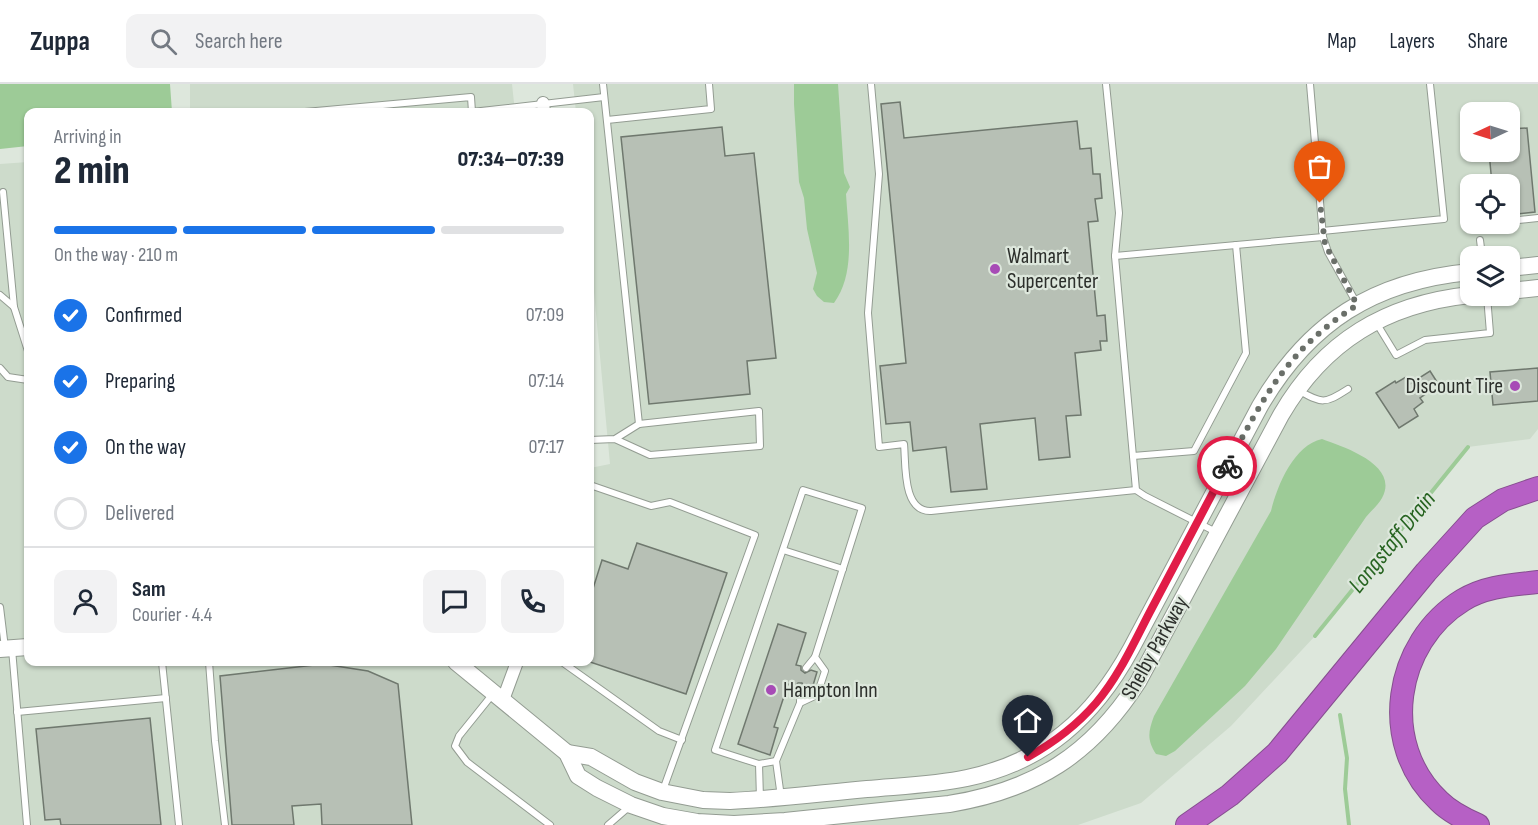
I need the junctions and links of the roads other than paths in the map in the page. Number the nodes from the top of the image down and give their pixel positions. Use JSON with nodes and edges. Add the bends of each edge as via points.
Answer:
{"nodes":[{"id":1,"x":603,"y":84,"type":"edge"},
{"id":2,"x":709,"y":84,"type":"edge"},
{"id":3,"x":871,"y":84,"type":"edge"},
{"id":4,"x":1106,"y":84,"type":"edge"},
{"id":5,"x":1310,"y":84,"type":"edge"},
{"id":6,"x":1430,"y":84,"type":"edge"},
{"id":7,"x":604,"y":97,"type":"junction"},
{"id":8,"x":349,"y":108,"type":"edge"},
{"id":9,"x":472,"y":108,"type":"edge"},
{"id":10,"x":544,"y":108,"type":"edge"},
{"id":11,"x":607,"y":120,"type":"junction"},
{"id":12,"x":3,"y":192,"type":"dead end"},
{"id":13,"x":1538,"y":218,"type":"edge"},
{"id":14,"x":1520,"y":220,"type":"edge"},
{"id":15,"x":1323,"y":234,"type":"junction"},
{"id":16,"x":1480,"y":240,"type":"dead end"},
{"id":17,"x":1236,"y":245,"type":"junction"},
{"id":18,"x":1481,"y":246,"type":"edge"},
{"id":19,"x":1115,"y":256,"type":"junction"},
{"id":20,"x":1538,"y":265,"type":"edge"},
{"id":21,"x":1520,"y":267,"type":"edge"},
{"id":22,"x":1460,"y":273,"type":"edge"},
{"id":23,"x":1538,"y":288,"type":"edge"},
{"id":24,"x":1520,"y":290,"type":"edge"},
{"id":25,"x":0,"y":295,"type":"edge"},
{"id":26,"x":1460,"y":297,"type":"edge"},
{"id":27,"x":1357,"y":305,"type":"junction"},
{"id":28,"x":1488,"y":306,"type":"edge"},
{"id":29,"x":14,"y":308,"type":"junction"},
{"id":30,"x":1375,"y":321,"type":"junction"},
{"id":31,"x":1352,"y":335,"type":"junction"},
{"id":32,"x":24,"y":339,"type":"edge"},
{"id":33,"x":0,"y":368,"type":"edge"},
{"id":34,"x":24,"y":379,"type":"edge"},
{"id":35,"x":1348,"y":389,"type":"dead end"},
{"id":36,"x":1297,"y":390,"type":"junction"},
{"id":37,"x":639,"y":424,"type":"junction"},
{"id":38,"x":615,"y":439,"type":"junction"},
{"id":39,"x":594,"y":440,"type":"edge"},
{"id":40,"x":1132,"y":456,"type":"junction"},
{"id":41,"x":1232,"y":457,"type":"junction"},
{"id":42,"x":1245,"y":482,"type":"junction"},
{"id":43,"x":594,"y":486,"type":"edge"},
{"id":44,"x":1538,"y":488,"type":"edge"},
{"id":45,"x":1136,"y":490,"type":"junction"},
{"id":46,"x":1197,"y":523,"type":"junction"},
{"id":47,"x":1218,"y":534,"type":"junction"},
{"id":48,"x":783,"y":550,"type":"junction"},
{"id":49,"x":843,"y":569,"type":"junction"},
{"id":50,"x":1538,"y":582,"type":"edge"},
{"id":51,"x":0,"y":606,"type":"edge"},
{"id":52,"x":11,"y":648,"type":"edge"},
{"id":53,"x":815,"y":657,"type":"junction"},
{"id":54,"x":162,"y":666,"type":"edge"},
{"id":55,"x":209,"y":666,"type":"edge"},
{"id":56,"x":461,"y":666,"type":"edge"},
{"id":57,"x":515,"y":666,"type":"edge"},
{"id":58,"x":568,"y":666,"type":"edge"},
{"id":59,"x":806,"y":668,"type":"dead end"},
{"id":60,"x":800,"y":688,"type":"dead end"},
{"id":61,"x":499,"y":696,"type":"junction"},
{"id":62,"x":166,"y":698,"type":"junction"},
{"id":63,"x":800,"y":703,"type":"junction"},
{"id":64,"x":17,"y":712,"type":"junction"},
{"id":65,"x":682,"y":740,"type":"junction"},
{"id":66,"x":567,"y":753,"type":"junction"},
{"id":67,"x":776,"y":761,"type":"junction"},
{"id":68,"x":759,"y":764,"type":"junction"},
{"id":69,"x":662,"y":792,"type":"junction"},
{"id":70,"x":781,"y":797,"type":"junction"},
{"id":71,"x":760,"y":799,"type":"junction"},
{"id":72,"x":714,"y":801,"type":"junction"},
{"id":73,"x":631,"y":805,"type":"junction"},
{"id":74,"x":697,"y":822,"type":"junction"},
{"id":75,"x":27,"y":825,"type":"edge"},
{"id":76,"x":179,"y":825,"type":"edge"},
{"id":77,"x":225,"y":825,"type":"edge"},
{"id":78,"x":550,"y":825,"type":"edge"},
{"id":79,"x":608,"y":825,"type":"edge"},
{"id":80,"x":1187,"y":825,"type":"edge"},
{"id":81,"x":1478,"y":825,"type":"edge"}],
"edges":[{"from":1,"to":7,"type":"lane"},
{"from":2,"to":11,"type":"lane","via":[[711,109]]},
{"from":3,"to":45,"type":"lane","via":[[879,174],[868,313],[879,447],[904,444],[913,503],[931,511]]},
{"from":4,"to":19,"type":"lane","via":[[1119,213]]},
{"from":5,"to":15,"type":"lane"},
{"from":6,"to":15,"type":"lane","via":[[1444,219]]},
{"from":7,"to":10,"type":"lane"},
{"from":7,"to":11,"type":"lane"},
{"from":8,"to":9,"type":"lane","via":[[471,97]]},
{"from":11,"to":37,"type":"lane"},
{"from":12,"to":29,"type":"lane"},
{"from":13,"to":14,"type":"lane"},
{"from":15,"to":17,"type":"lane"},
{"from":15,"to":27,"type":"lane","via":[[1328,252]]},
{"from":16,"to":18,"type":"lane"},
{"from":17,"to":19,"type":"lane"},
{"from":17,"to":40,"type":"lane","via":[[1246,352],[1194,451]]},
{"from":19,"to":40,"type":"lane"},
{"from":20,"to":21,"type":"street"},
{"from":22,"to":27,"type":"street","name":"Shelby Parkway","via":[[1408,282]]},
{"from":23,"to":24,"type":"street"},
{"from":25,"to":29,"type":"lane"},
{"from":26,"to":30,"type":"street","name":"Shelby Parkway","via":[[1417,304]]},
{"from":27,"to":31,"type":"street","via":[[1361,317]]},
{"from":27,"to":41,"type":"street","name":"Shelby Parkway","via":[[1320,331],[1288,363]]},
{"from":28,"to":30,"type":"lane","via":[[1490,333],[1425,340],[1396,355]]},
{"from":29,"to":32,"type":"lane"},
{"from":30,"to":31,"type":"street","name":"Shelby Parkway"},
{"from":31,"to":36,"type":"street","name":"Shelby Parkway"},
{"from":33,"to":34,"type":"lane","via":[[8,376]]},
{"from":35,"to":36,"type":"lane","via":[[1325,402]]},
{"from":36,"to":42,"type":"street","name":"Shelby Parkway"},
{"from":37,"to":38,"type":"lane"},
{"from":37,"to":38,"type":"lane","via":[[759,411],[760,446],[650,455]]},
{"from":38,"to":39,"type":"lane"},
{"from":40,"to":45,"type":"lane"},
{"from":41,"to":42,"type":"street","via":[[1234,474]]},
{"from":41,"to":46,"type":"street","name":"Shelby Parkway"},
{"from":42,"to":47,"type":"street","name":"Shelby Parkway"},
{"from":43,"to":65,"type":"lane","via":[[651,506],[670,502],[755,535]]},
{"from":44,"to":80,"type":"highway","via":[[1503,500],[1468,525],[1277,753],[1230,795]]},
{"from":45,"to":46,"type":"lane"},
{"from":46,"to":47,"type":"lane"},
{"from":46,"to":70,"type":"street","name":"Shelby Parkway","via":[[1110,684],[1080,719],[1046,747],[1010,765],[966,778]]},
{"from":47,"to":74,"type":"street","name":"Shelby Parkway","via":[[1125,703],[1081,749],[1044,775],[990,796],[949,804],[775,822]]},
{"from":48,"to":49,"type":"lane"},
{"from":48,"to":49,"type":"lane","via":[[803,490],[862,508]]},
{"from":48,"to":68,"type":"lane","via":[[715,750]]},
{"from":49,"to":53,"type":"lane"},
{"from":50,"to":81,"type":"highway","via":[[1498,586],[1464,599],[1446,612],[1420,641],[1402,686],[1401,724],[1418,776],[1438,801]]},
{"from":51,"to":52,"type":"lane"},
{"from":52,"to":64,"type":"lane"},
{"from":53,"to":59,"type":"lane"},
{"from":53,"to":63,"type":"lane","via":[[825,671],[818,695]]},
{"from":54,"to":62,"type":"lane"},
{"from":55,"to":77,"type":"lane"},
{"from":56,"to":61,"type":"street","name":"Shelby Parkway"},
{"from":57,"to":61,"type":"street"},
{"from":58,"to":65,"type":"lane","via":[[659,731]]},
{"from":60,"to":63,"type":"lane"},
{"from":61,"to":66,"type":"street","name":"Shelby Parkway"},
{"from":61,"to":78,"type":"lane","via":[[459,736],[455,746],[467,762]]},
{"from":62,"to":64,"type":"lane"},
{"from":62,"to":76,"type":"lane"},
{"from":63,"to":67,"type":"lane"},
{"from":64,"to":75,"type":"lane"},
{"from":65,"to":69,"type":"lane"},
{"from":66,"to":69,"type":"street","name":"Shelby Parkway","via":[[591,757]]},
{"from":66,"to":73,"type":"street","name":"Shelby Parkway","via":[[578,776]]},
{"from":67,"to":68,"type":"lane"},
{"from":67,"to":70,"type":"lane"},
{"from":68,"to":71,"type":"lane"},
{"from":69,"to":72,"type":"street","name":"Shelby Parkway"},
{"from":70,"to":71,"type":"street","name":"Shelby Parkway"},
{"from":71,"to":72,"type":"street","name":"Shelby Parkway"},
{"from":72,"to":74,"type":"street","via":[[700,809]]},
{"from":73,"to":74,"type":"street","name":"Shelby Parkway"},
{"from":73,"to":79,"type":"lane"}]}
